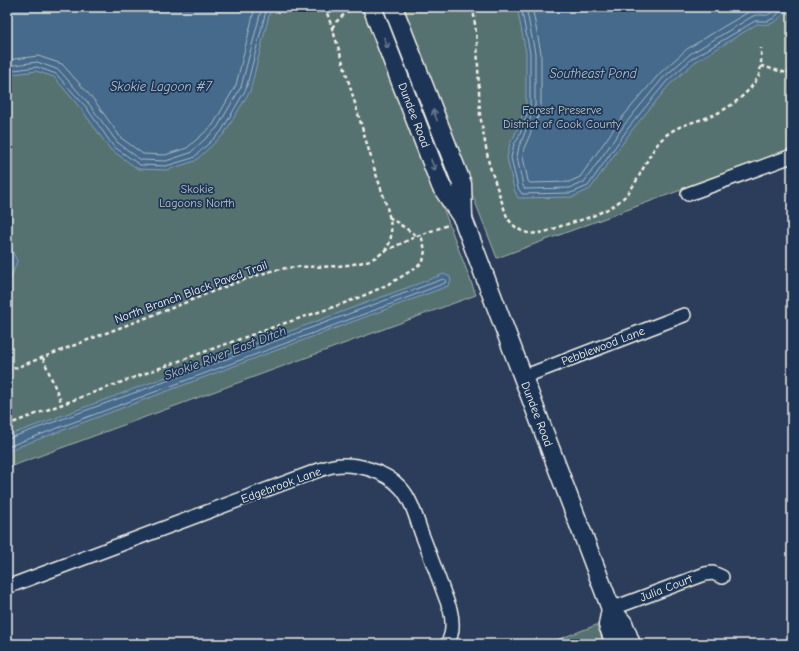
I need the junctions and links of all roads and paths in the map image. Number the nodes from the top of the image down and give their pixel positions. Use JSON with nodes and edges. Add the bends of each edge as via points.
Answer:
{"nodes":[{"id":1,"x":325,"y":7,"type":"edge"},
{"id":2,"x":351,"y":7,"type":"edge"},
{"id":3,"x":372,"y":7,"type":"edge"},
{"id":4,"x":393,"y":7,"type":"edge"},
{"id":5,"x":473,"y":7,"type":"edge"},
{"id":6,"x":332,"y":28,"type":"junction"},
{"id":7,"x":760,"y":48,"type":"dead end"},
{"id":8,"x":761,"y":66,"type":"junction"},
{"id":9,"x":792,"y":71,"type":"edge"},
{"id":10,"x":792,"y":156,"type":"edge"},
{"id":11,"x":688,"y":194,"type":"dead end"},
{"id":12,"x":389,"y":216,"type":"junction"},
{"id":13,"x":463,"y":219,"type":"junction"},
{"id":14,"x":421,"y":235,"type":"junction"},
{"id":15,"x":417,"y":236,"type":"junction"},
{"id":16,"x":385,"y":251,"type":"junction"},
{"id":17,"x":684,"y":315,"type":"dead end"},
{"id":18,"x":43,"y":358,"type":"junction"},
{"id":19,"x":7,"y":372,"type":"edge"},
{"id":20,"x":523,"y":377,"type":"junction"},
{"id":21,"x":62,"y":404,"type":"junction"},
{"id":22,"x":7,"y":425,"type":"edge"},
{"id":23,"x":722,"y":577,"type":"dead end"},
{"id":24,"x":7,"y":587,"type":"edge"},
{"id":25,"x":611,"y":610,"type":"junction"},
{"id":26,"x":448,"y":642,"type":"edge"},
{"id":27,"x":615,"y":644,"type":"edge"},
{"id":28,"x":631,"y":644,"type":"edge"}],
"edges":[{"from":1,"to":6,"type":"path"},
{"from":2,"to":6,"type":"path"},
{"from":3,"to":13,"type":"main road","name":"Dundee Road","one_way":true,"via":[[441,186]]},
{"from":13,"to":4,"type":"main road","name":"Dundee Road","one_way":true,"via":[[462,184]]},
{"from":5,"to":8,"type":"path","via":[[480,115],[489,164],[511,224],[530,233],[585,219],[619,202],[632,188],[657,144],[665,136],[675,129],[712,116],[737,101],[750,88]]},
{"from":6,"to":12,"type":"path"},
{"from":7,"to":8,"type":"path"},
{"from":8,"to":9,"type":"path","via":[[787,73]]},
{"from":10,"to":11,"type":"street"},
{"from":12,"to":15,"type":"path"},
{"from":12,"to":16,"type":"path","via":[[392,229]]},
{"from":13,"to":14,"type":"path","name":"North Branch Black Paved Trail"},
{"from":13,"to":20,"type":"main road","name":"Dundee Road"},
{"from":14,"to":15,"type":"path","name":"North Branch Black Paved Trail"},
{"from":14,"to":21,"type":"path","via":[[425,250],[424,262],[408,274],[356,299]]},
{"from":15,"to":16,"type":"path","name":"North Branch Black Paved Trail"},
{"from":16,"to":18,"type":"path","name":"North Branch Black Paved Trail","via":[[372,259],[351,265],[292,267],[266,273]]},
{"from":17,"to":20,"type":"street","name":"Pebblewood Lane"},
{"from":18,"to":19,"type":"path","name":"North Branch Black Paved Trail"},
{"from":18,"to":21,"type":"path"},
{"from":20,"to":25,"type":"main road","name":"Dundee Road"},
{"from":21,"to":22,"type":"path"},
{"from":23,"to":25,"type":"street","name":"Julia Court","via":[[713,573],[705,574]]},
{"from":24,"to":26,"type":"street","name":"Edgebrook Lane","via":[[319,470],[347,465],[380,474],[402,488],[412,507],[450,609],[453,622]]},
{"from":25,"to":27,"type":"main road","name":"Dundee Road","via":[[608,625]]},
{"from":25,"to":28,"type":"main road","name":"Dundee Road","via":[[623,622]]}]}
